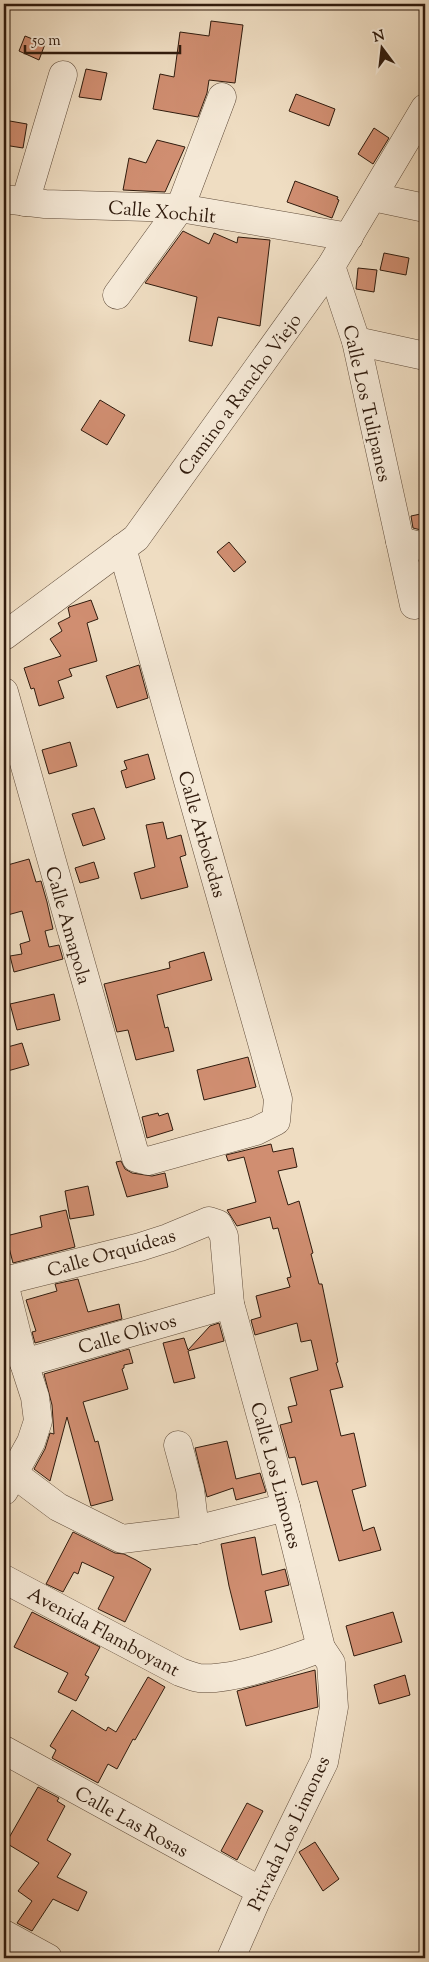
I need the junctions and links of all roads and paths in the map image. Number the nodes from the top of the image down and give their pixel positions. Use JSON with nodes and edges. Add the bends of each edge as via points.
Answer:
{"nodes":[{"id":1,"x":63,"y":75,"type":"dead end"},
{"id":2,"x":222,"y":97,"type":"dead end"},
{"id":3,"x":425,"y":108,"type":"edge"},
{"id":4,"x":373,"y":197,"type":"junction"},
{"id":5,"x":14,"y":200,"type":"edge"},
{"id":6,"x":180,"y":208,"type":"junction"},
{"id":7,"x":425,"y":208,"type":"edge"},
{"id":8,"x":349,"y":237,"type":"junction"},
{"id":9,"x":331,"y":266,"type":"junction"},
{"id":10,"x":117,"y":295,"type":"dead end"},
{"id":11,"x":356,"y":341,"type":"junction"},
{"id":12,"x":425,"y":356,"type":"edge"},
{"id":13,"x":413,"y":544,"type":"edge"},
{"id":14,"x":122,"y":548,"type":"junction"},
{"id":15,"x":414,"y":604,"type":"dead end"},
{"id":16,"x":4,"y":636,"type":"edge"},
{"id":17,"x":4,"y":692,"type":"edge"},
{"id":18,"x":136,"y":1158,"type":"joint"},
{"id":19,"x":218,"y":1224,"type":"joint"},
{"id":20,"x":4,"y":1282,"type":"edge"},
{"id":21,"x":230,"y":1304,"type":"junction"},
{"id":22,"x":24,"y":1363,"type":"junction"},
{"id":23,"x":178,"y":1445,"type":"dead end"},
{"id":24,"x":9,"y":1483,"type":"edge"},
{"id":25,"x":286,"y":1507,"type":"junction"},
{"id":26,"x":196,"y":1530,"type":"junction"},
{"id":27,"x":4,"y":1578,"type":"edge"},
{"id":28,"x":321,"y":1648,"type":"junction"},
{"id":29,"x":4,"y":1750,"type":"edge"},
{"id":30,"x":261,"y":1891,"type":"junction"},
{"id":31,"x":4,"y":1934,"type":"edge"},
{"id":32,"x":48,"y":1958,"type":"edge"},
{"id":33,"x":231,"y":1958,"type":"edge"}],
"edges":[{"from":1,"to":5,"type":"street"},
{"from":2,"to":6,"type":"street"},
{"from":3,"to":4,"type":"street","name":"Camino a Rancho Viejo"},
{"from":4,"to":7,"type":"street"},
{"from":4,"to":8,"type":"street","name":"Camino a Rancho Viejo"},
{"from":5,"to":6,"type":"street","name":"Calle Xochilt","via":[[45,204]]},
{"from":6,"to":8,"type":"street","name":"Calle Xochilt"},
{"from":6,"to":10,"type":"street"},
{"from":8,"to":9,"type":"street","name":"Camino a Rancho Viejo"},
{"from":9,"to":11,"type":"street","name":"Calle Los Tulipanes"},
{"from":9,"to":14,"type":"street","name":"Camino a Rancho Viejo","via":[[136,538]]},
{"from":11,"to":12,"type":"street"},
{"from":11,"to":13,"type":"street","name":"Calle Los Tulipanes"},
{"from":13,"to":15,"type":"street","name":"Calle Los Tulipanes"},
{"from":14,"to":16,"type":"street","name":"Camino a Rancho Viejo"},
{"from":14,"to":18,"type":"street","name":"Calle Arboledas","via":[[278,1099],[276,1120],[256,1130],[148,1161]]},
{"from":17,"to":18,"type":"street","name":"Calle Amapola"},
{"from":19,"to":20,"type":"street","name":"Calle Orquídeas","via":[[209,1221],[140,1247]]},
{"from":19,"to":21,"type":"street","name":"Calle Los Limones","via":[[224,1236]]},
{"from":20,"to":22,"type":"street"},
{"from":21,"to":22,"type":"street","name":"Calle Olivos"},
{"from":21,"to":25,"type":"street","name":"Calle Los Limones"},
{"from":22,"to":24,"type":"street","via":[[36,1397],[38,1421],[31,1442]]},
{"from":23,"to":26,"type":"street","via":[[190,1489]]},
{"from":24,"to":26,"type":"street","via":[[122,1539]]},
{"from":25,"to":26,"type":"street"},
{"from":25,"to":28,"type":"street","name":"Calle Los Limones"},
{"from":27,"to":28,"type":"street","name":"Avenida Flamboyant","via":[[180,1672],[198,1678],[218,1678],[288,1661]]},
{"from":28,"to":30,"type":"street","name":"Privada Los Limones","via":[[331,1664],[334,1707],[324,1762]]},
{"from":29,"to":30,"type":"street","name":"Calle Las Rosas"},
{"from":30,"to":33,"type":"street","name":"Privada Los Limones"},
{"from":31,"to":32,"type":"street"}]}
